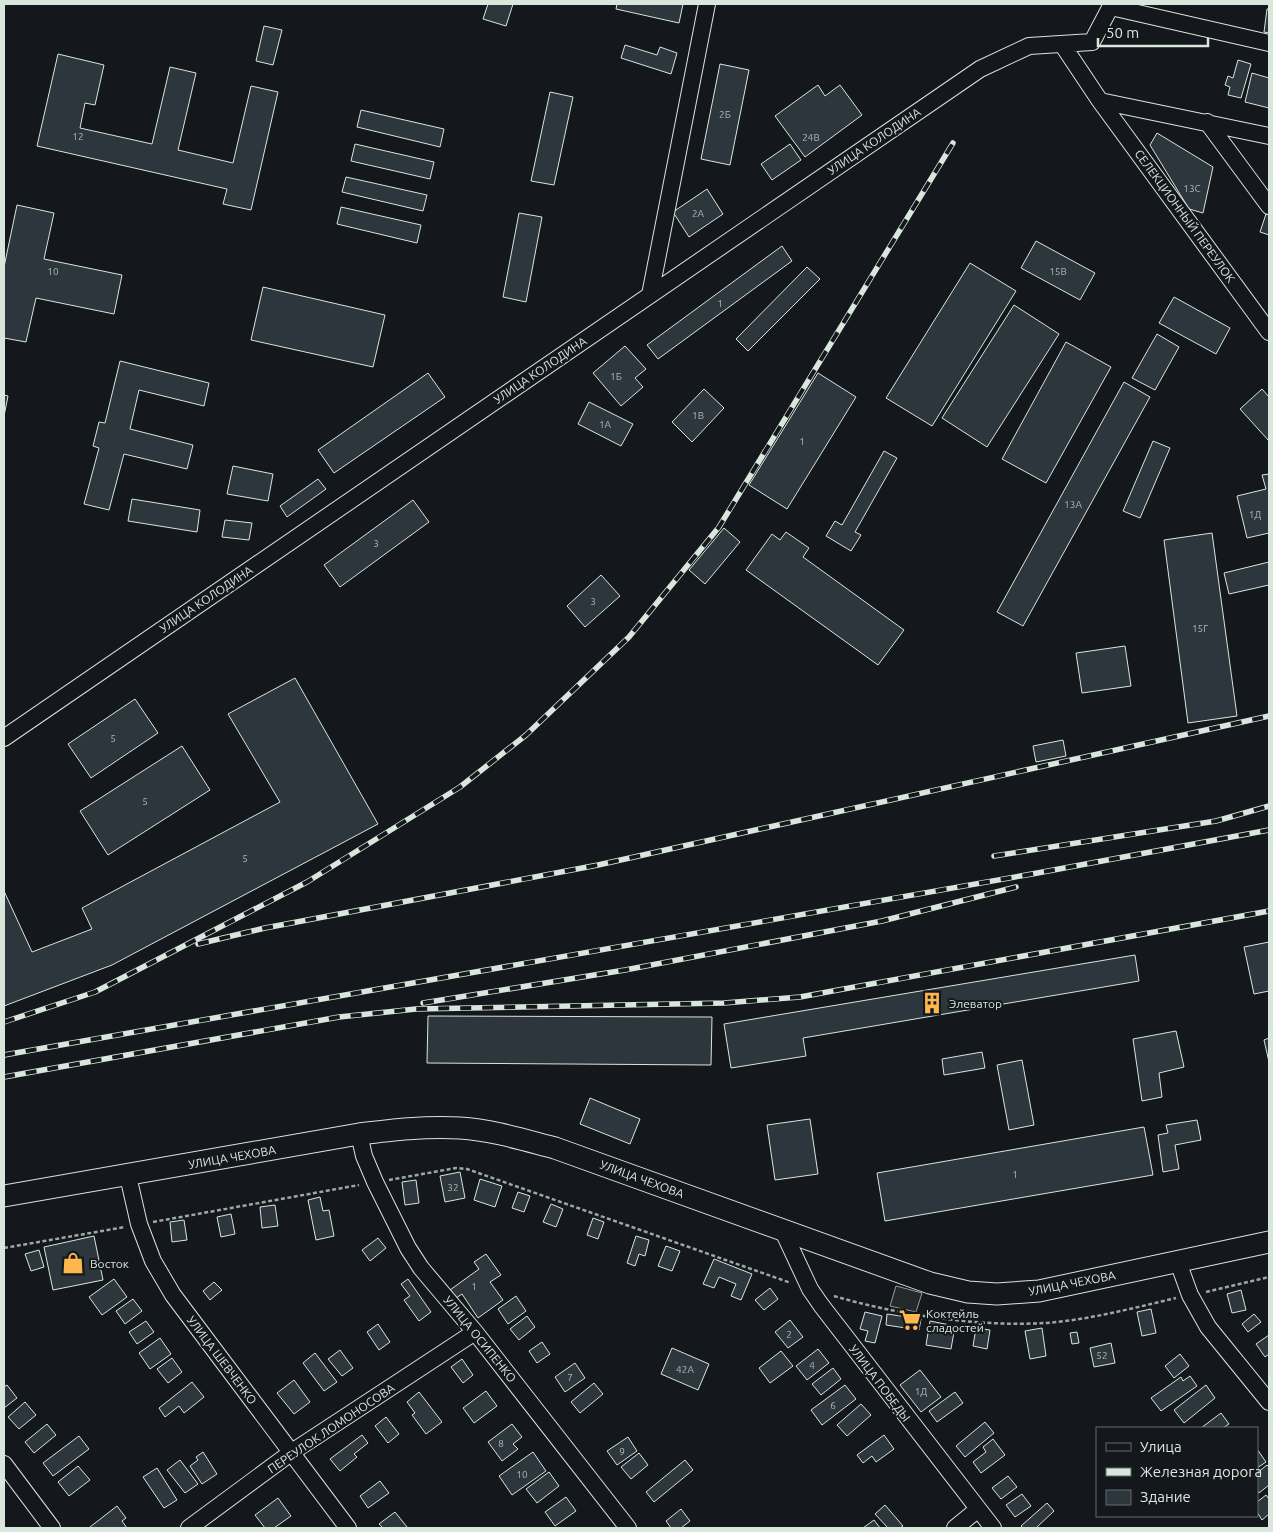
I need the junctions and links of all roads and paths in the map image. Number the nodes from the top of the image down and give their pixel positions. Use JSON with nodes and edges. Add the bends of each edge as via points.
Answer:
{"nodes":[{"id":1,"x":707,"y":4,"type":"edge"},
{"id":2,"x":1111,"y":6,"type":"edge"},
{"id":3,"x":1269,"y":43,"type":"edge"},
{"id":4,"x":1062,"y":44,"type":"junction"},
{"id":5,"x":1100,"y":101,"type":"junction"},
{"id":6,"x":1207,"y":122,"type":"junction"},
{"id":7,"x":1269,"y":136,"type":"edge"},
{"id":8,"x":1269,"y":206,"type":"edge"},
{"id":9,"x":650,"y":295,"type":"junction"},
{"id":10,"x":1269,"y":332,"type":"edge"},
{"id":11,"x":4,"y":738,"type":"edge"},
{"id":12,"x":359,"y":1134,"type":"junction"},
{"id":13,"x":128,"y":1176,"type":"junction"},
{"id":14,"x":375,"y":1182,"type":"junction"},
{"id":15,"x":4,"y":1196,"type":"edge"},
{"id":16,"x":140,"y":1224,"type":"junction"},
{"id":17,"x":782,"y":1228,"type":"junction"},
{"id":18,"x":1269,"y":1242,"type":"edge"},
{"id":19,"x":4,"y":1248,"type":"edge"},
{"id":20,"x":1178,"y":1262,"type":"junction"},
{"id":21,"x":1269,"y":1277,"type":"edge"},
{"id":22,"x":810,"y":1289,"type":"junction"},
{"id":23,"x":1190,"y":1295,"type":"junction"},
{"id":24,"x":475,"y":1332,"type":"junction"},
{"id":25,"x":1269,"y":1402,"type":"edge"},
{"id":26,"x":292,"y":1452,"type":"junction"},
{"id":27,"x":4,"y":1464,"type":"edge"},
{"id":28,"x":977,"y":1510,"type":"junction"},
{"id":29,"x":52,"y":1528,"type":"edge"},
{"id":30,"x":189,"y":1528,"type":"edge"},
{"id":31,"x":348,"y":1528,"type":"edge"},
{"id":32,"x":628,"y":1528,"type":"edge"},
{"id":33,"x":956,"y":1528,"type":"edge"},
{"id":34,"x":992,"y":1528,"type":"edge"}],
"edges":[{"from":1,"to":9,"type":"street"},
{"from":2,"to":3,"type":"street"},
{"from":2,"to":4,"type":"street","name":"УЛИЦА КОЛОДИНА","via":[[1092,42]]},
{"from":4,"to":5,"type":"street","name":"СЕЛЕКЦИОННЫЙ ПЕРЕУЛОК"},
{"from":4,"to":9,"type":"street","name":"УЛИЦА КОЛОДИНА","via":[[1029,46],[980,69]]},
{"from":5,"to":6,"type":"street"},
{"from":5,"to":10,"type":"street","name":"СЕЛЕКЦИОННЫЙ ПЕРЕУЛОК"},
{"from":6,"to":7,"type":"street"},
{"from":6,"to":8,"type":"street"},
{"from":9,"to":11,"type":"street","name":"УЛИЦА КОЛОДИНА"},
{"from":12,"to":13,"type":"main road","name":"УЛИЦА ЧЕХОВА"},
{"from":12,"to":14,"type":"street","name":"УЛИЦА ОСИПЕНКО"},
{"from":12,"to":17,"type":"main road","name":"УЛИЦА ЧЕХОВА","via":[[409,1128],[461,1128],[509,1136],[555,1148]]},
{"from":13,"to":15,"type":"main road","name":"УЛИЦА ЧЕХОВА"},
{"from":13,"to":16,"type":"street","name":"УЛИЦА ШЕВЧЕНКО"},
{"from":14,"to":16,"type":"path"},
{"from":14,"to":22,"type":"path","via":[[456,1168],[467,1169]]},
{"from":14,"to":24,"type":"street","name":"УЛИЦА ОСИПЕНКО","via":[[421,1268]]},
{"from":16,"to":19,"type":"path"},
{"from":16,"to":26,"type":"street","name":"УЛИЦА ШЕВЧЕНКО","via":[[153,1261],[174,1296]]},
{"from":17,"to":20,"type":"main road","name":"УЛИЦА ЧЕХОВА","via":[[930,1282],[968,1292],[1039,1291]]},
{"from":17,"to":22,"type":"street","name":"УЛИЦА ПОБЕДЫ"},
{"from":18,"to":20,"type":"main road","name":"УЛИЦА ЧЕХОВА"},
{"from":20,"to":23,"type":"street"},
{"from":21,"to":23,"type":"path"},
{"from":22,"to":23,"type":"path","via":[[858,1303],[928,1316],[1005,1324],[1047,1323],[1095,1316]]},
{"from":22,"to":28,"type":"street","name":"УЛИЦА ПОБЕДЫ"},
{"from":23,"to":25,"type":"street","via":[[1208,1327]]},
{"from":24,"to":26,"type":"street","name":"ПЕРЕУЛОК ЛОМОНОСОВА"},
{"from":24,"to":32,"type":"street","name":"УЛИЦА ОСИПЕНКО"},
{"from":26,"to":30,"type":"street","name":"ПЕРЕУЛОК ЛОМОНОСОВА"},
{"from":26,"to":31,"type":"street","name":"УЛИЦА ШЕВЧЕНКО"},
{"from":27,"to":29,"type":"street"},
{"from":28,"to":33,"type":"street"},
{"from":28,"to":34,"type":"street","name":"УЛИЦА ПОБЕДЫ"}]}
